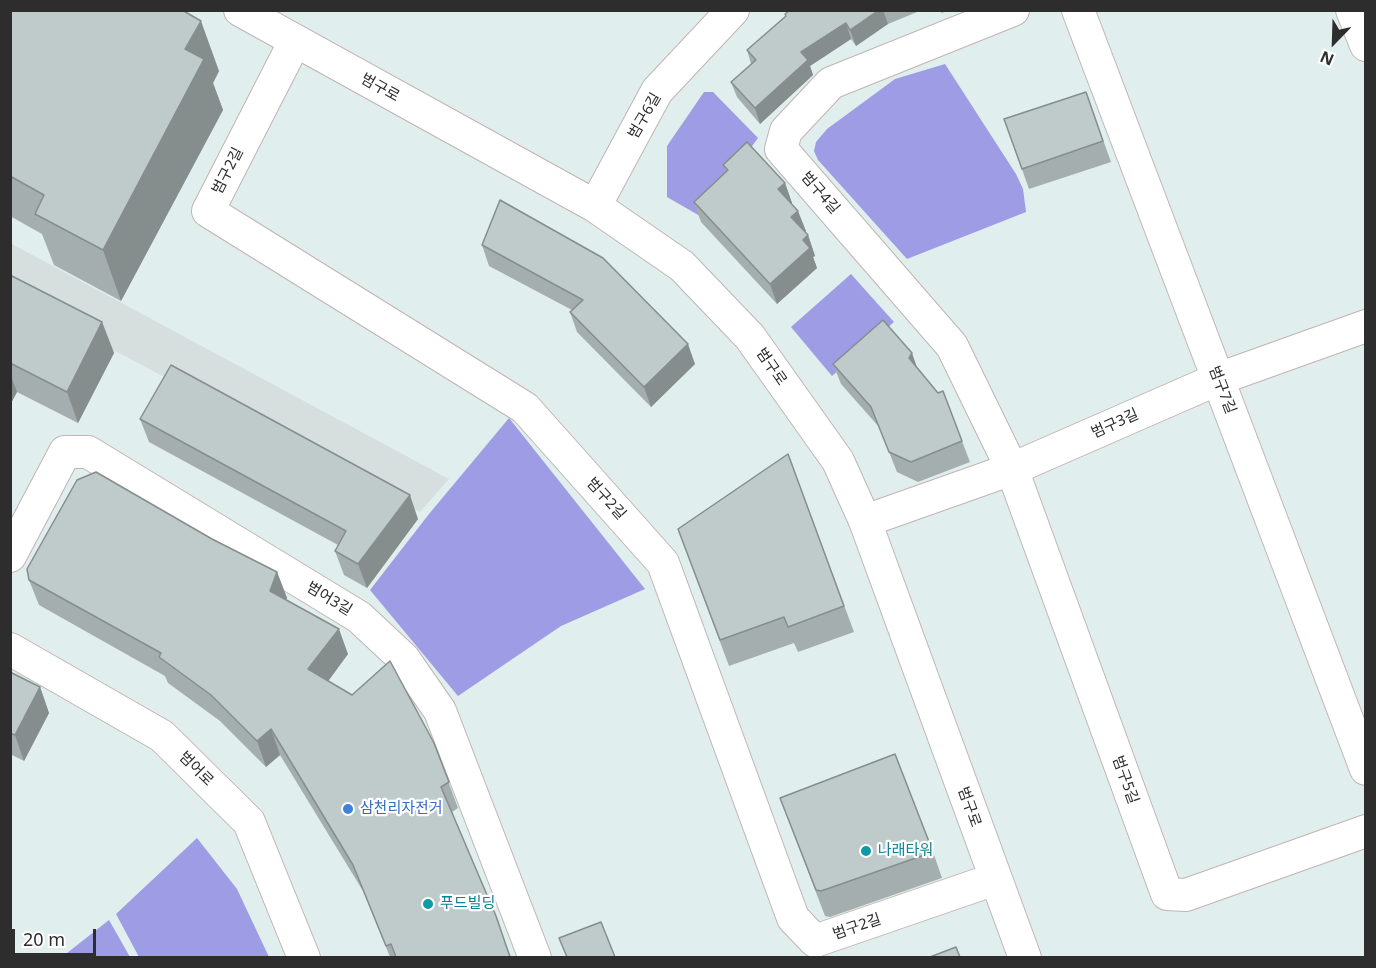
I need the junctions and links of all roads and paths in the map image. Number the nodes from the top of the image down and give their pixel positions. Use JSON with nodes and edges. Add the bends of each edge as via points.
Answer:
{"nodes":[{"id":1,"x":240,"y":10,"type":"edge"},
{"id":2,"x":733,"y":10,"type":"edge"},
{"id":3,"x":1013,"y":10,"type":"edge"},
{"id":4,"x":1078,"y":10,"type":"edge"},
{"id":5,"x":1352,"y":10,"type":"edge"},
{"id":6,"x":295,"y":41,"type":"junction"},
{"id":7,"x":1365,"y":45,"type":"edge"},
{"id":8,"x":595,"y":206,"type":"junction"},
{"id":9,"x":1365,"y":326,"type":"edge"},
{"id":10,"x":1218,"y":379,"type":"junction"},
{"id":11,"x":1012,"y":469,"type":"junction"},
{"id":12,"x":865,"y":521,"type":"junction"},
{"id":13,"x":10,"y":556,"type":"edge"},
{"id":14,"x":10,"y":649,"type":"edge"},
{"id":15,"x":1365,"y":769,"type":"edge"},
{"id":16,"x":1365,"y":831,"type":"edge"},
{"id":17,"x":995,"y":879,"type":"junction"},
{"id":18,"x":304,"y":957,"type":"edge"},
{"id":19,"x":535,"y":957,"type":"edge"},
{"id":20,"x":1025,"y":957,"type":"edge"}],
"edges":[{"from":1,"to":6,"type":"street","name":"범구로"},
{"from":2,"to":8,"type":"street","name":"범구6길","via":[[657,92]]},
{"from":3,"to":11,"type":"street","name":"범구4길","via":[[831,83],[786,131],[781,148],[952,346]]},
{"from":4,"to":10,"type":"street","name":"범구7길"},
{"from":5,"to":7,"type":"street"},
{"from":6,"to":8,"type":"street","name":"범구로"},
{"from":6,"to":17,"type":"street","name":"범구2길","via":[[208,211],[525,408],[663,563],[794,918],[815,941]]},
{"from":8,"to":12,"type":"street","name":"범구로","via":[[682,266],[750,337],[838,461]]},
{"from":9,"to":10,"type":"street","name":"범구3길"},
{"from":10,"to":11,"type":"street","name":"범구3길"},
{"from":10,"to":15,"type":"street","name":"범구7길"},
{"from":11,"to":12,"type":"street","name":"범구3길"},
{"from":11,"to":16,"type":"street","name":"범구5길","via":[[1167,894],[1186,895]]},
{"from":12,"to":17,"type":"street","name":"범구로"},
{"from":13,"to":19,"type":"street","name":"범어3길","via":[[65,452],[87,452],[359,617],[404,659],[440,711]]},
{"from":14,"to":18,"type":"street","name":"범어로","via":[[162,736],[249,822]]},
{"from":17,"to":20,"type":"street","name":"범구로"}]}
